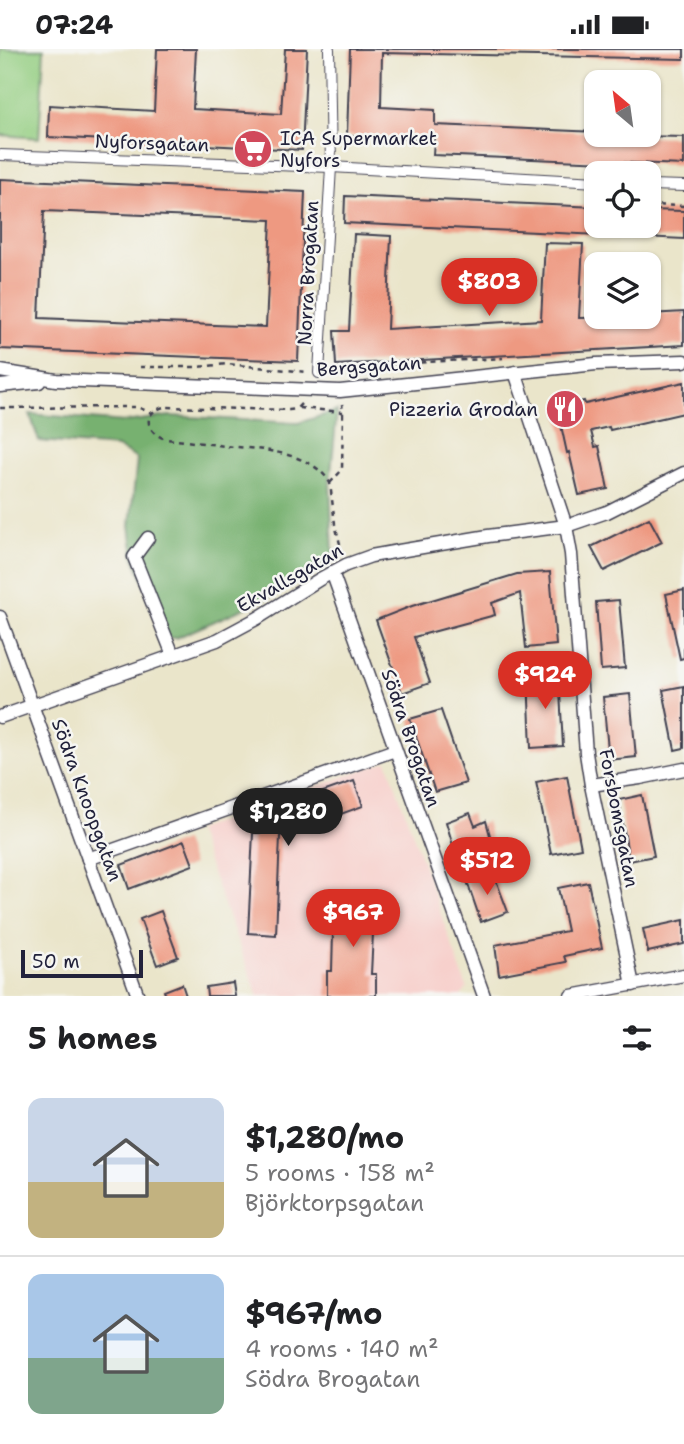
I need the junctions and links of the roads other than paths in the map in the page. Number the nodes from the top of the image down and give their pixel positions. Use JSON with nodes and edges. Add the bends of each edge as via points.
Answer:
{"nodes":[{"id":1,"x":328,"y":49,"type":"edge"},
{"id":2,"x":0,"y":155,"type":"edge"},
{"id":3,"x":331,"y":167,"type":"junction"},
{"id":4,"x":584,"y":181,"type":"edge"},
{"id":5,"x":661,"y":185,"type":"edge"},
{"id":6,"x":684,"y":186,"type":"edge"},
{"id":7,"x":684,"y":361,"type":"edge"},
{"id":8,"x":0,"y":371,"type":"edge"},
{"id":9,"x":515,"y":372,"type":"junction"},
{"id":10,"x":319,"y":373,"type":"road end"},
{"id":11,"x":56,"y":380,"type":"junction"},
{"id":12,"x":0,"y":386,"type":"edge"},
{"id":13,"x":684,"y":473,"type":"edge"},
{"id":14,"x":566,"y":527,"type":"junction"},
{"id":15,"x":148,"y":538,"type":"dead end"},
{"id":16,"x":332,"y":572,"type":"junction"},
{"id":17,"x":0,"y":617,"type":"edge"},
{"id":18,"x":173,"y":655,"type":"junction"},
{"id":19,"x":32,"y":705,"type":"junction"},
{"id":20,"x":0,"y":717,"type":"edge"},
{"id":21,"x":395,"y":750,"type":"junction"},
{"id":22,"x":684,"y":769,"type":"edge"},
{"id":23,"x":591,"y":785,"type":"junction"},
{"id":24,"x":88,"y":859,"type":"junction"},
{"id":25,"x":684,"y":975,"type":"edge"},
{"id":26,"x":633,"y":985,"type":"junction"},
{"id":27,"x":138,"y":996,"type":"edge"},
{"id":28,"x":484,"y":996,"type":"edge"},
{"id":29,"x":571,"y":996,"type":"edge"}],
"edges":[{"from":1,"to":3,"type":"street","name":"Norra Brogatan"},
{"from":2,"to":3,"type":"street","name":"Nyforsgatan"},
{"from":3,"to":4,"type":"street","name":"Nyforsgatan"},
{"from":3,"to":10,"type":"street","name":"Norra Brogatan"},
{"from":5,"to":6,"type":"street"},
{"from":7,"to":9,"type":"street","name":"Bergsgatan"},
{"from":8,"to":11,"type":"street","name":"Bergsgatan"},
{"from":9,"to":11,"type":"street","name":"Bergsgatan","via":[[340,391]]},
{"from":9,"to":14,"type":"street","name":"Forsbomsgatan"},
{"from":11,"to":12,"type":"street","name":"Bergsgatan"},
{"from":13,"to":14,"type":"street","name":"Ekvallsgatan"},
{"from":14,"to":16,"type":"street","name":"Ekvallsgatan","via":[[371,556]]},
{"from":14,"to":23,"type":"street","name":"Forsbomsgatan"},
{"from":15,"to":18,"type":"street","via":[[134,557]]},
{"from":16,"to":18,"type":"street","name":"Ekvallsgatan","via":[[237,630]]},
{"from":16,"to":21,"type":"street","name":"Södra Brogatan"},
{"from":17,"to":19,"type":"street","name":"Södra Knoopgatan"},
{"from":18,"to":19,"type":"street","name":"Ekvallsgatan"},
{"from":19,"to":20,"type":"street","name":"Ekvallsgatan"},
{"from":19,"to":24,"type":"street","name":"Södra Knoopgatan"},
{"from":21,"to":24,"type":"street"},
{"from":21,"to":28,"type":"street","name":"Södra Brogatan"},
{"from":22,"to":23,"type":"street"},
{"from":23,"to":26,"type":"street","name":"Forsbomsgatan"},
{"from":24,"to":27,"type":"street","name":"Södra Knoopgatan"},
{"from":25,"to":26,"type":"street"},
{"from":26,"to":29,"type":"street"}]}
